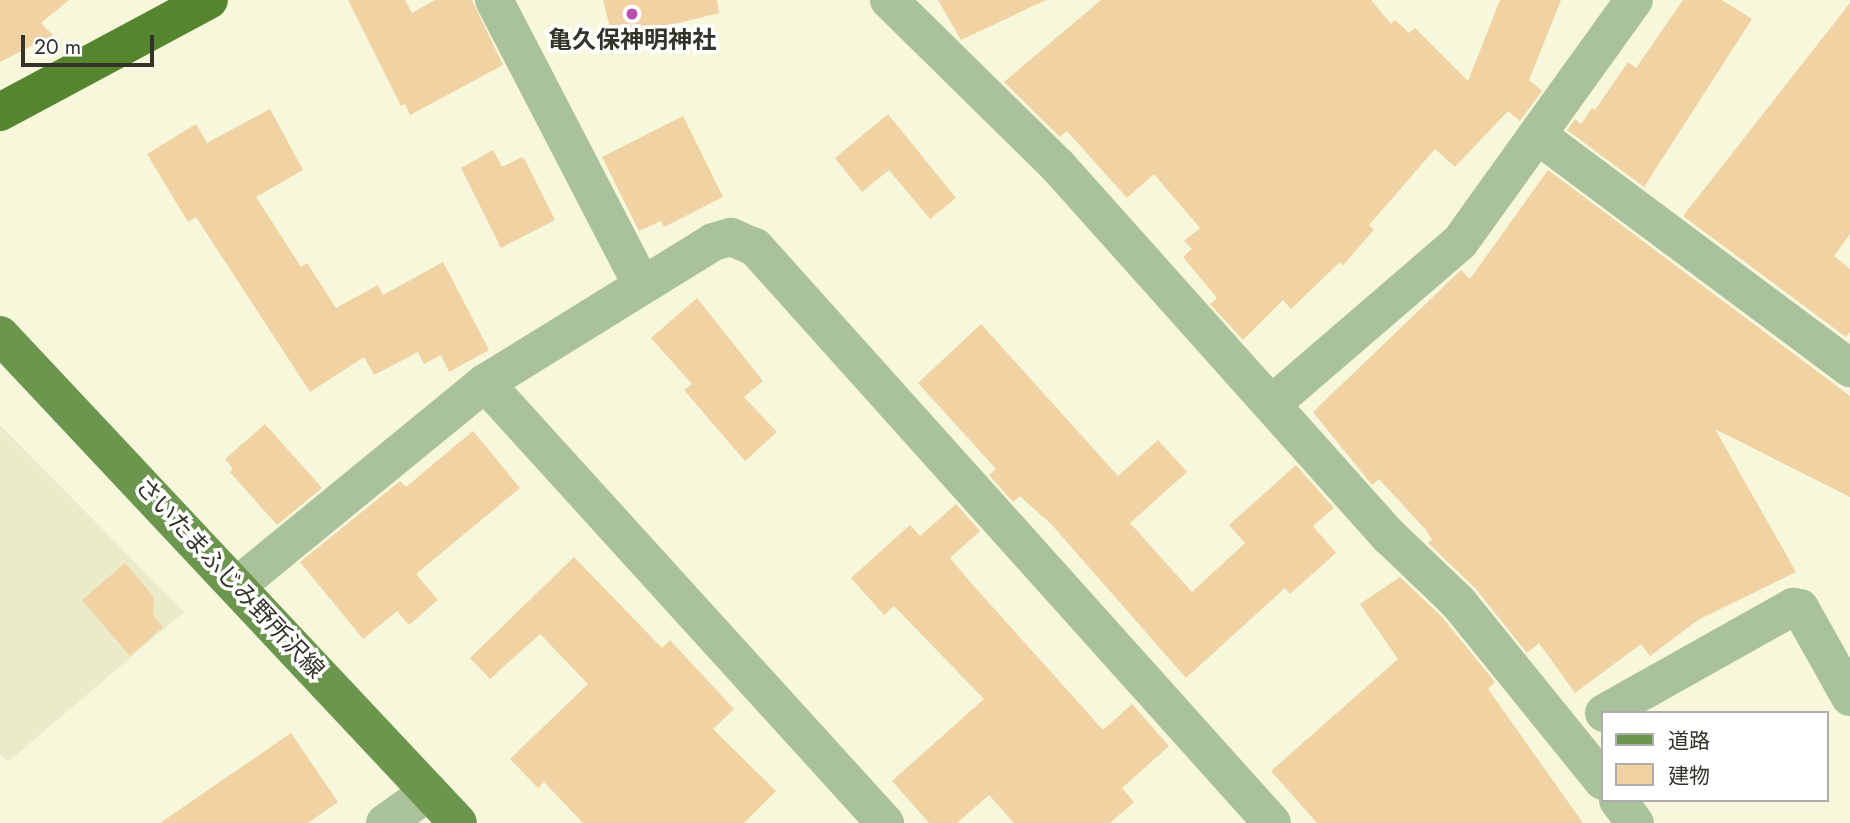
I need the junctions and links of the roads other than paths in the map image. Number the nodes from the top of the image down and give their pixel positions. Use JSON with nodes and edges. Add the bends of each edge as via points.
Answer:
{"nodes":[{"id":1,"x":209,"y":0,"type":"edge"},
{"id":2,"x":494,"y":0,"type":"edge"},
{"id":3,"x":890,"y":0,"type":"edge"},
{"id":4,"x":1634,"y":0,"type":"edge"},
{"id":5,"x":0,"y":112,"type":"edge"},
{"id":6,"x":1540,"y":137,"type":"junction"},
{"id":7,"x":642,"y":285,"type":"junction"},
{"id":8,"x":0,"y":335,"type":"edge"},
{"id":9,"x":1850,"y":368,"type":"edge"},
{"id":10,"x":485,"y":383,"type":"junction"},
{"id":11,"x":1274,"y":402,"type":"junction"},
{"id":12,"x":239,"y":585,"type":"junction"},
{"id":13,"x":1845,"y":673,"type":"edge"},
{"id":14,"x":1608,"y":711,"type":"edge"},
{"id":15,"x":1602,"y":714,"type":"edge"},
{"id":16,"x":1567,"y":733,"type":"junction"},
{"id":17,"x":1602,"y":780,"type":"edge"},
{"id":18,"x":429,"y":792,"type":"junction"},
{"id":19,"x":1619,"y":802,"type":"edge"},
{"id":20,"x":385,"y":823,"type":"edge"},
{"id":21,"x":457,"y":823,"type":"edge"},
{"id":22,"x":885,"y":823,"type":"edge"},
{"id":23,"x":1272,"y":823,"type":"edge"},
{"id":24,"x":1635,"y":823,"type":"edge"}],
"edges":[{"from":1,"to":5,"type":"highway"},
{"from":2,"to":7,"type":"street"},
{"from":3,"to":11,"type":"street","via":[[1057,165]]},
{"from":4,"to":6,"type":"street"},
{"from":6,"to":9,"type":"street"},
{"from":6,"to":11,"type":"street","via":[[1460,242]]},
{"from":7,"to":10,"type":"street"},
{"from":7,"to":23,"type":"street","via":[[713,242],[731,237],[755,247]]},
{"from":8,"to":12,"type":"main road","name":"さいたまふじみ野所沢線"},
{"from":10,"to":12,"type":"street"},
{"from":10,"to":22,"type":"street"},
{"from":11,"to":16,"type":"street","via":[[1390,537],[1458,602]]},
{"from":12,"to":18,"type":"main road","name":"さいたまふじみ野所沢線"},
{"from":13,"to":14,"type":"street","via":[[1800,608],[1793,607]]},
{"from":15,"to":16,"type":"street"},
{"from":16,"to":17,"type":"street"},
{"from":18,"to":20,"type":"street"},
{"from":18,"to":21,"type":"main road","name":"さいたまふじみ野所沢線"},
{"from":19,"to":24,"type":"street"}]}
